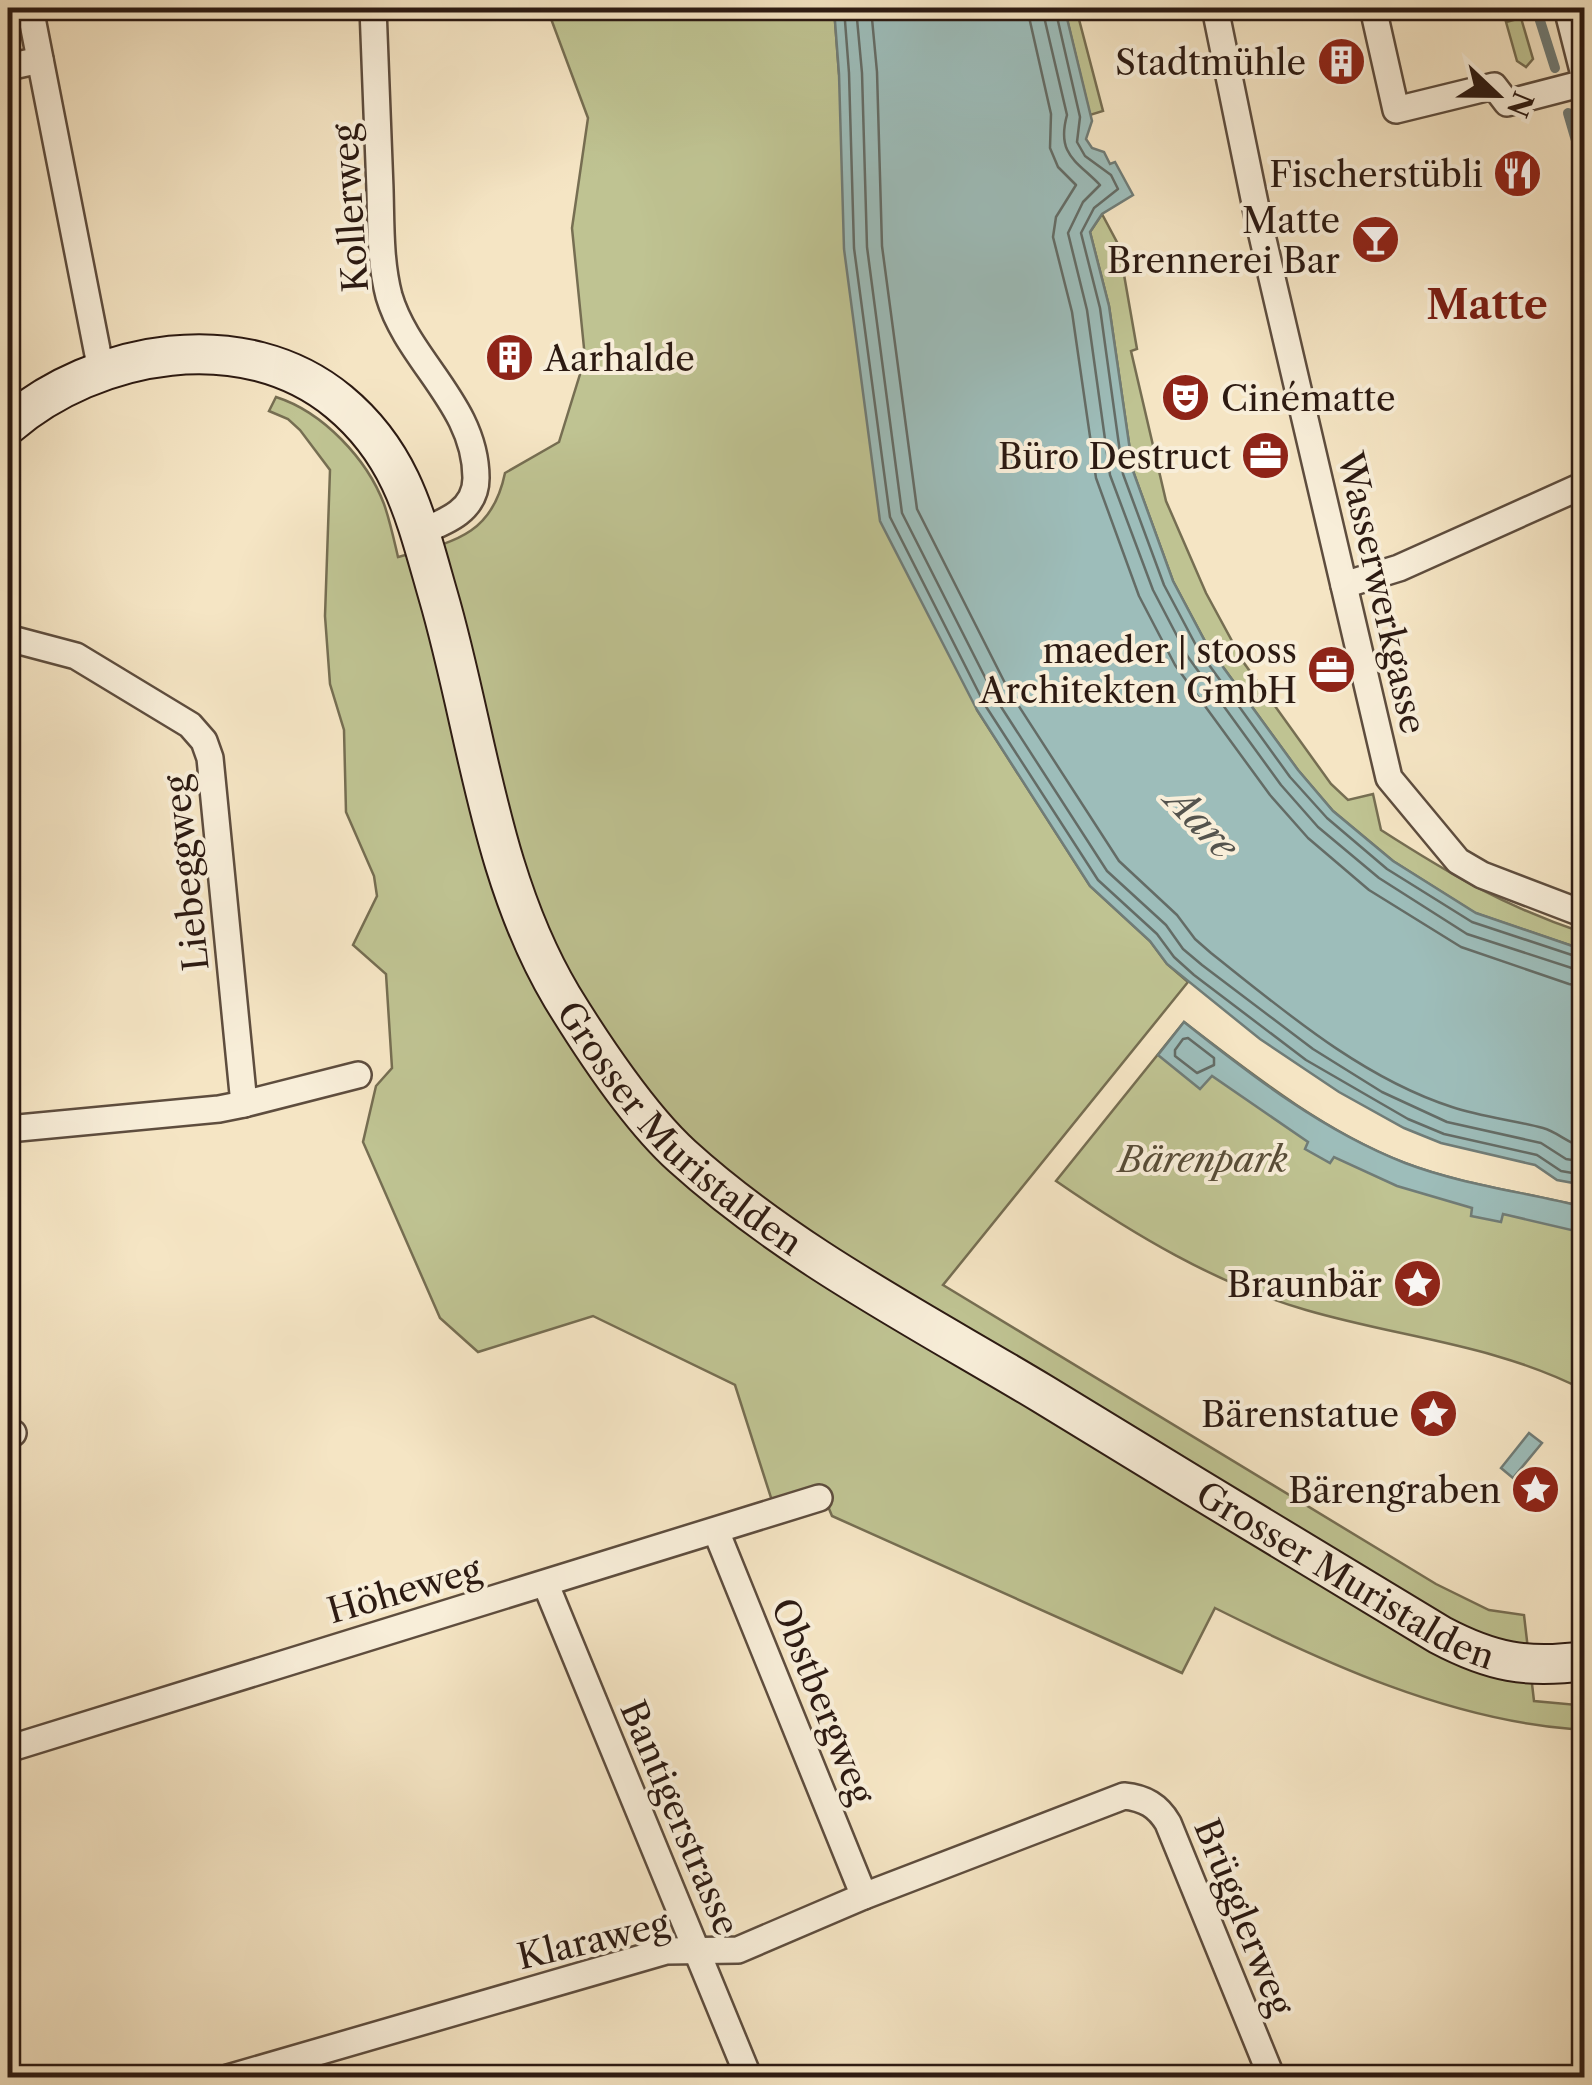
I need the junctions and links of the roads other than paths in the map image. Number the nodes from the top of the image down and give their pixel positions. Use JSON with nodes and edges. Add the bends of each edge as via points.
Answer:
{"nodes":[{"id":1,"x":30,"y":8,"type":"edge"},
{"id":2,"x":373,"y":8,"type":"edge"},
{"id":3,"x":1215,"y":8,"type":"edge"},
{"id":4,"x":1373,"y":8,"type":"edge"},
{"id":5,"x":1567,"y":8,"type":"edge"},
{"id":6,"x":40,"y":60,"type":"junction"},
{"id":7,"x":8,"y":67,"type":"edge"},
{"id":8,"x":1584,"y":74,"type":"edge"},
{"id":9,"x":1584,"y":83,"type":"edge"},
{"id":10,"x":102,"y":370,"type":"junction"},
{"id":11,"x":8,"y":425,"type":"edge"},
{"id":12,"x":1584,"y":484,"type":"edge"},
{"id":13,"x":420,"y":532,"type":"junction"},
{"id":14,"x":1344,"y":585,"type":"junction"},
{"id":15,"x":8,"y":638,"type":"edge"},
{"id":16,"x":1584,"y":914,"type":"edge"},
{"id":17,"x":358,"y":1075,"type":"dead end"},
{"id":18,"x":244,"y":1104,"type":"junction"},
{"id":19,"x":8,"y":1129,"type":"edge"},
{"id":20,"x":820,"y":1498,"type":"dead end"},
{"id":21,"x":716,"y":1531,"type":"junction"},
{"id":22,"x":546,"y":1585,"type":"junction"},
{"id":23,"x":1584,"y":1661,"type":"edge"},
{"id":24,"x":8,"y":1749,"type":"edge"},
{"id":25,"x":1136,"y":1798,"type":"joint"},
{"id":26,"x":864,"y":1896,"type":"junction"},
{"id":27,"x":698,"y":1952,"type":"junction"},
{"id":28,"x":228,"y":2078,"type":"edge"},
{"id":29,"x":750,"y":2078,"type":"edge"},
{"id":30,"x":1272,"y":2078,"type":"edge"}],
"edges":[{"from":1,"to":6,"type":"street"},
{"from":2,"to":13,"type":"street","name":"Kollerweg","via":[[384,276],[402,326],[460,416],[476,475],[462,510]]},
{"from":3,"to":14,"type":"street","name":"Wasserwerkgasse"},
{"from":4,"to":9,"type":"street","via":[[1396,110],[1494,86],[1506,104]]},
{"from":5,"to":8,"type":"street"},
{"from":6,"to":7,"type":"street"},
{"from":6,"to":10,"type":"street"},
{"from":10,"to":11,"type":"main road","name":"Grosser Muristalden","via":[[50,394]]},
{"from":10,"to":13,"type":"main road","name":"Grosser Muristalden","via":[[207,354],[296,375],[336,399],[370,432],[392,460]]},
{"from":12,"to":14,"type":"street","via":[[1400,568]]},
{"from":13,"to":23,"type":"main road","name":"Grosser Muristalden","via":[[509,882],[531,938],[561,996],[678,1153],[789,1241],[1440,1634],[1499,1661]]},
{"from":14,"to":16,"type":"street","name":"Wasserwerkgasse","via":[[1389,778],[1398,792],[1458,861]]},
{"from":15,"to":18,"type":"street","name":"Liebeggweg","via":[[76,656],[182,720],[204,741]]},
{"from":17,"to":18,"type":"street"},
{"from":18,"to":19,"type":"street"},
{"from":20,"to":21,"type":"street","name":"Höheweg"},
{"from":21,"to":22,"type":"street","name":"Höheweg"},
{"from":21,"to":26,"type":"street","name":"Obstbergweg"},
{"from":22,"to":24,"type":"street","name":"Höheweg"},
{"from":22,"to":27,"type":"street","name":"Bantigerstrasse"},
{"from":25,"to":26,"type":"street","name":"Klaraweg","via":[[1111,1799]]},
{"from":25,"to":30,"type":"street","name":"Brügglerweg","via":[[1168,1823]]},
{"from":26,"to":27,"type":"street","name":"Klaraweg","via":[[738,1950]]},
{"from":27,"to":28,"type":"street","name":"Klaraweg","via":[[666,1951]]},
{"from":27,"to":29,"type":"street","name":"Bantigerstrasse"}]}
